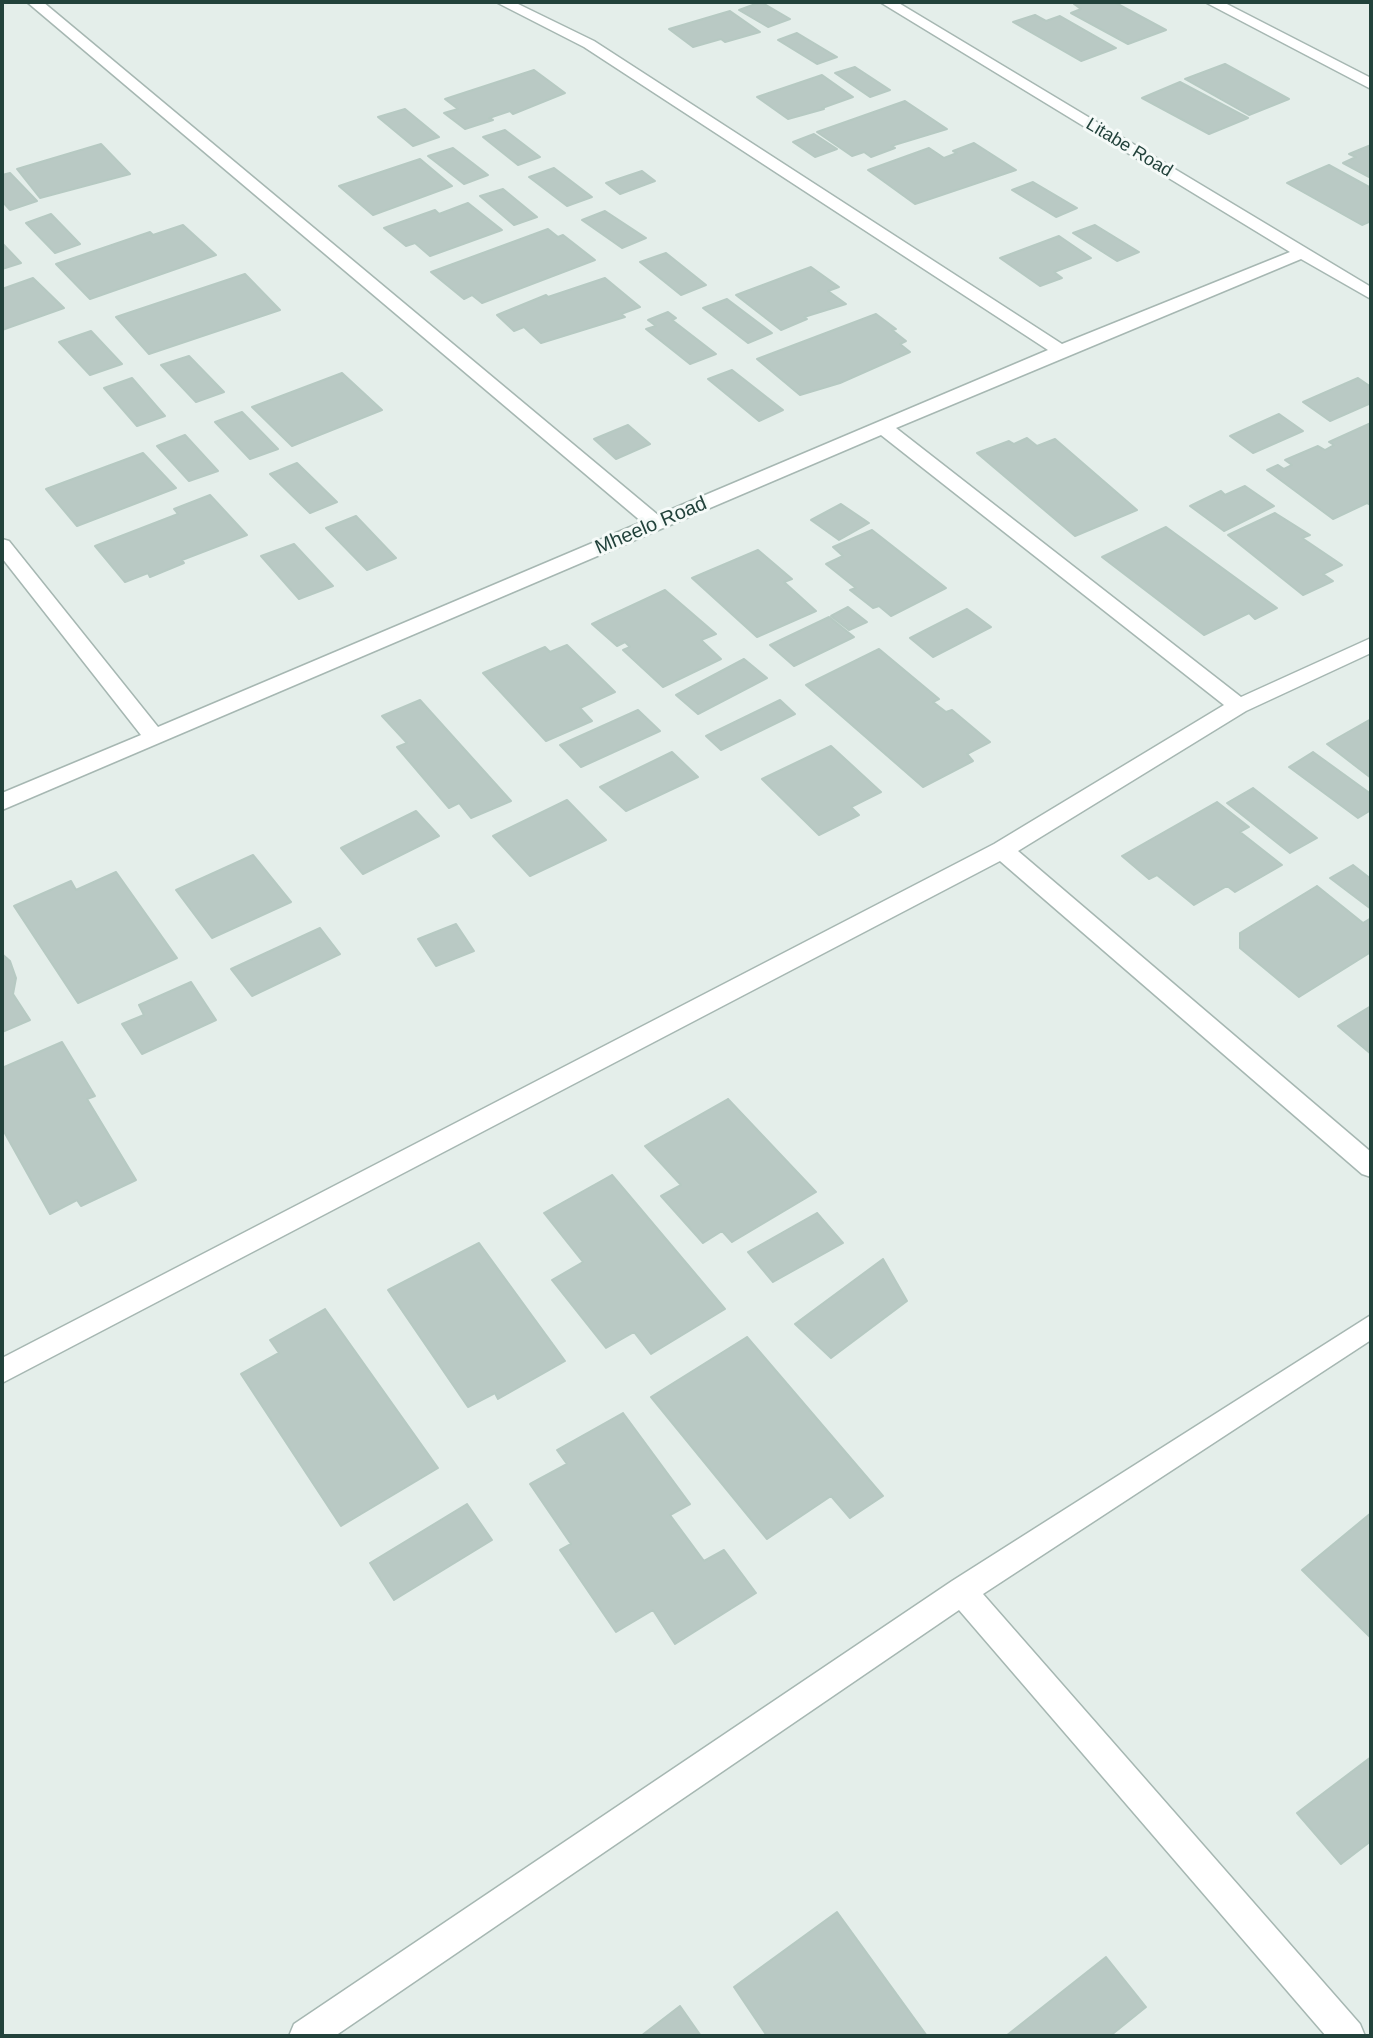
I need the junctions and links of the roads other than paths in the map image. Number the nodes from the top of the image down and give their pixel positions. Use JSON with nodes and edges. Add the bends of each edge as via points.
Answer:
{"nodes":[{"id":1,"x":34,"y":2,"type":"edge"},
{"id":2,"x":503,"y":2,"type":"edge"},
{"id":3,"x":887,"y":2,"type":"edge"},
{"id":4,"x":1212,"y":2,"type":"edge"},
{"id":5,"x":1371,"y":84,"type":"edge"},
{"id":6,"x":1302,"y":253,"type":"junction"},
{"id":7,"x":1371,"y":276,"type":"edge"},
{"id":8,"x":1354,"y":284,"type":"junction"},
{"id":9,"x":1371,"y":294,"type":"edge"},
{"id":10,"x":1061,"y":351,"type":"junction"},
{"id":11,"x":884,"y":428,"type":"junction"},
{"id":12,"x":656,"y":524,"type":"junction"},
{"id":13,"x":2,"y":545,"type":"edge"},
{"id":14,"x":1371,"y":645,"type":"edge"},
{"id":15,"x":1239,"y":706,"type":"junction"},
{"id":16,"x":155,"y":738,"type":"junction"},
{"id":17,"x":2,"y":802,"type":"edge"},
{"id":18,"x":1002,"y":850,"type":"junction"},
{"id":19,"x":1371,"y":1167,"type":"edge"},
{"id":20,"x":1371,"y":1326,"type":"edge"},
{"id":21,"x":2,"y":1371,"type":"edge"},
{"id":22,"x":962,"y":1591,"type":"junction"},
{"id":23,"x":306,"y":2036,"type":"edge"},
{"id":24,"x":1348,"y":2036,"type":"edge"}],
"edges":[{"from":1,"to":12,"type":"street"},
{"from":2,"to":10,"type":"street","via":[[589,44]]},
{"from":3,"to":6,"type":"street","name":"Litabe Road"},
{"from":4,"to":5,"type":"street"},
{"from":6,"to":8,"type":"street","name":"Litabe Road"},
{"from":6,"to":10,"type":"street","name":"Mheelo Road"},
{"from":7,"to":8,"type":"street"},
{"from":8,"to":9,"type":"street","name":"Litabe Road"},
{"from":10,"to":11,"type":"street","name":"Mheelo Road"},
{"from":11,"to":12,"type":"street","name":"Mheelo Road"},
{"from":11,"to":15,"type":"street"},
{"from":12,"to":16,"type":"street","name":"Mheelo Road"},
{"from":13,"to":16,"type":"street"},
{"from":14,"to":15,"type":"street"},
{"from":15,"to":18,"type":"street"},
{"from":16,"to":17,"type":"street","name":"Mheelo Road"},
{"from":18,"to":19,"type":"street"},
{"from":18,"to":21,"type":"street"},
{"from":20,"to":22,"type":"street"},
{"from":22,"to":23,"type":"street"},
{"from":22,"to":24,"type":"street"}]}
